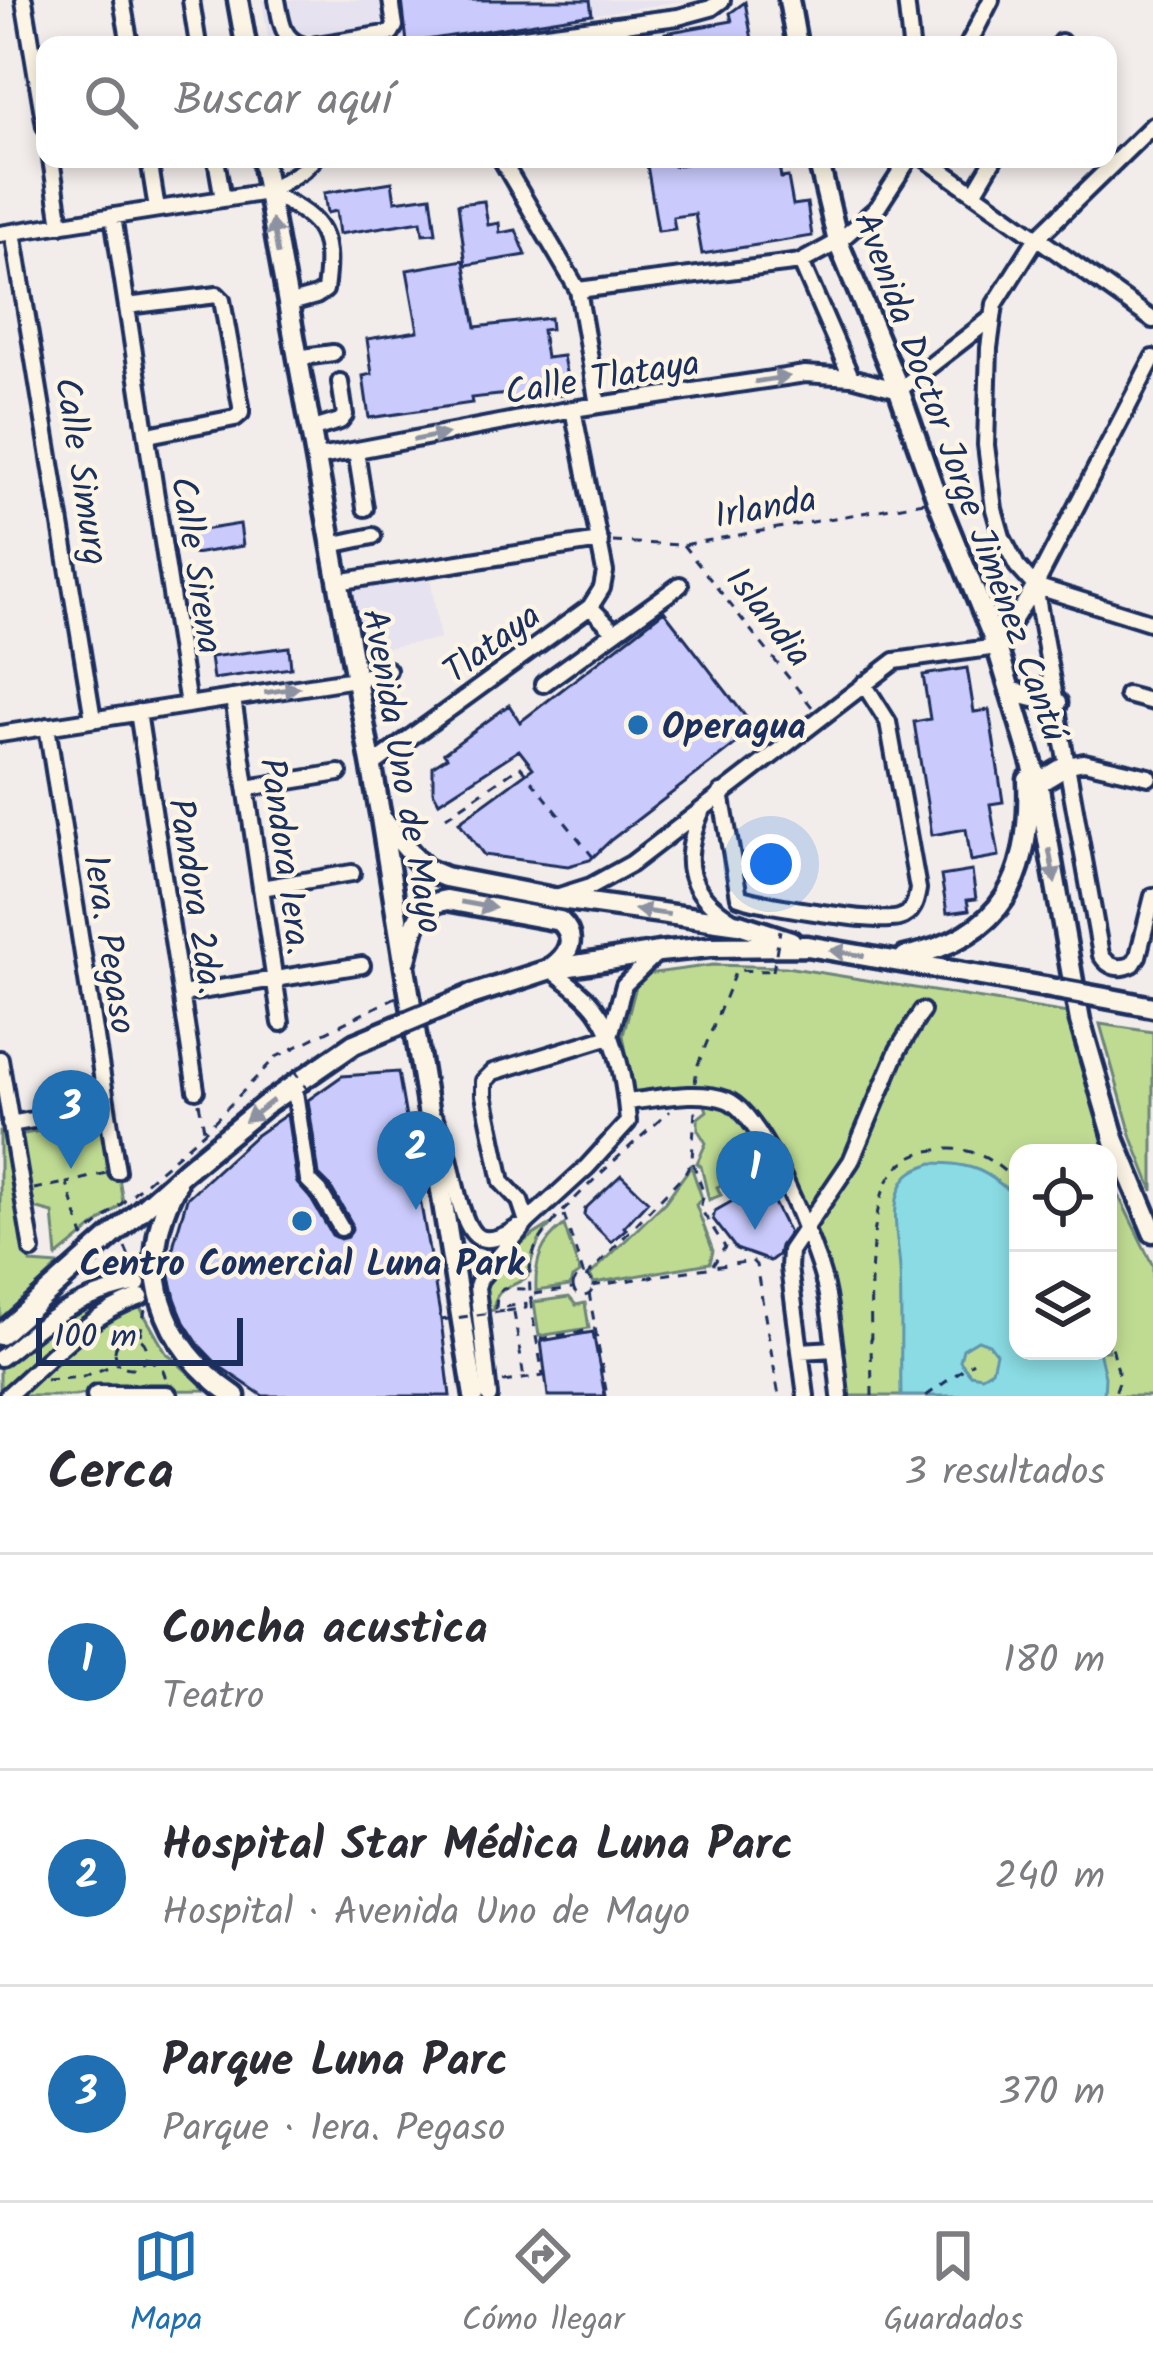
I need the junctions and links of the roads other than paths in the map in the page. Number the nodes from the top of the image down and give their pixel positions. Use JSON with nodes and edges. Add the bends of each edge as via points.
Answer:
{"nodes":[{"id":1,"x":24,"y":0,"type":"edge"},
{"id":2,"x":122,"y":0,"type":"edge"},
{"id":3,"x":191,"y":0,"type":"edge"},
{"id":4,"x":238,"y":0,"type":"edge"},
{"id":5,"x":277,"y":0,"type":"edge"},
{"id":6,"x":391,"y":0,"type":"edge"},
{"id":7,"x":722,"y":0,"type":"edge"},
{"id":8,"x":790,"y":0,"type":"edge"},
{"id":9,"x":906,"y":0,"type":"edge"},
{"id":10,"x":991,"y":0,"type":"edge"},
{"id":11,"x":128,"y":36,"type":"edge"},
{"id":12,"x":197,"y":36,"type":"edge"},
{"id":13,"x":246,"y":36,"type":"edge"},
{"id":14,"x":287,"y":36,"type":"edge"},
{"id":15,"x":372,"y":36,"type":"edge"},
{"id":16,"x":541,"y":36,"type":"edge"},
{"id":17,"x":796,"y":36,"type":"edge"},
{"id":18,"x":910,"y":36,"type":"edge"},
{"id":19,"x":973,"y":36,"type":"edge"},
{"id":20,"x":36,"y":72,"type":"edge"},
{"id":21,"x":1153,"y":125,"type":"edge"},
{"id":22,"x":1117,"y":160,"type":"edge"},
{"id":23,"x":52,"y":168,"type":"edge"},
{"id":24,"x":150,"y":168,"type":"edge"},
{"id":25,"x":218,"y":168,"type":"edge"},
{"id":26,"x":263,"y":168,"type":"edge"},
{"id":27,"x":305,"y":168,"type":"edge"},
{"id":28,"x":506,"y":168,"type":"edge"},
{"id":29,"x":820,"y":168,"type":"edge"},
{"id":30,"x":903,"y":168,"type":"edge"},
{"id":31,"x":939,"y":168,"type":"edge"},
{"id":32,"x":989,"y":168,"type":"edge"},
{"id":33,"x":1109,"y":168,"type":"edge"},
{"id":34,"x":267,"y":192,"type":"junction"},
{"id":35,"x":974,"y":193,"type":"junction"},
{"id":36,"x":223,"y":199,"type":"junction"},
{"id":37,"x":157,"y":209,"type":"junction"},
{"id":38,"x":113,"y":216,"type":"junction"},
{"id":39,"x":62,"y":224,"type":"junction"},
{"id":40,"x":6,"y":233,"type":"edge"},
{"id":41,"x":1036,"y":239,"type":"junction"},
{"id":42,"x":838,"y":242,"type":"junction"},
{"id":43,"x":801,"y":262,"type":"junction"},
{"id":44,"x":578,"y":290,"type":"junction"},
{"id":45,"x":287,"y":304,"type":"junction"},
{"id":46,"x":127,"y":306,"type":"junction"},
{"id":47,"x":993,"y":317,"type":"junction"},
{"id":48,"x":1153,"y":320,"type":"edge"},
{"id":49,"x":333,"y":353,"type":"dead end"},
{"id":50,"x":296,"y":358,"type":"junction"},
{"id":51,"x":1153,"y":358,"type":"edge"},
{"id":52,"x":851,"y":377,"type":"junction"},
{"id":53,"x":340,"y":382,"type":"dead end"},
{"id":54,"x":899,"y":390,"type":"junction"},
{"id":55,"x":598,"y":405,"type":"junction"},
{"id":56,"x":573,"y":409,"type":"junction"},
{"id":57,"x":310,"y":430,"type":"junction"},
{"id":58,"x":148,"y":435,"type":"junction"},
{"id":59,"x":356,"y":451,"type":"junction"},
{"id":60,"x":315,"y":458,"type":"junction"},
{"id":61,"x":365,"y":508,"type":"dead end"},
{"id":62,"x":373,"y":536,"type":"dead end"},
{"id":63,"x":600,"y":541,"type":"junction"},
{"id":64,"x":332,"y":545,"type":"junction"},
{"id":65,"x":337,"y":582,"type":"junction"},
{"id":66,"x":680,"y":585,"type":"dead end"},
{"id":67,"x":1035,"y":586,"type":"junction"},
{"id":68,"x":590,"y":608,"type":"junction"},
{"id":69,"x":1153,"y":623,"type":"edge"},
{"id":70,"x":615,"y":632,"type":"junction"},
{"id":71,"x":998,"y":647,"type":"junction"},
{"id":72,"x":388,"y":670,"type":"dead end"},
{"id":73,"x":355,"y":679,"type":"junction"},
{"id":74,"x":543,"y":684,"type":"dead end"},
{"id":75,"x":864,"y":684,"type":"junction"},
{"id":76,"x":1010,"y":691,"type":"junction"},
{"id":77,"x":1127,"y":695,"type":"dead end"},
{"id":78,"x":233,"y":698,"type":"junction"},
{"id":79,"x":1153,"y":702,"type":"edge"},
{"id":80,"x":1057,"y":703,"type":"junction"},
{"id":81,"x":188,"y":705,"type":"junction"},
{"id":82,"x":138,"y":712,"type":"junction"},
{"id":83,"x":93,"y":719,"type":"junction"},
{"id":84,"x":47,"y":726,"type":"junction"},
{"id":85,"x":0,"y":734,"type":"edge"},
{"id":86,"x":1026,"y":745,"type":"junction"},
{"id":87,"x":1068,"y":765,"type":"junction"},
{"id":88,"x":371,"y":766,"type":"junction"},
{"id":89,"x":339,"y":773,"type":"dead end"},
{"id":90,"x":1149,"y":777,"type":"dead end"},
{"id":91,"x":1038,"y":784,"type":"junction"},
{"id":92,"x":247,"y":788,"type":"junction"},
{"id":93,"x":721,"y":793,"type":"junction"},
{"id":94,"x":703,"y":807,"type":"junction"},
{"id":95,"x":381,"y":818,"type":"junction"},
{"id":96,"x":352,"y":873,"type":"dead end"},
{"id":97,"x":261,"y":888,"type":"junction"},
{"id":98,"x":1153,"y":896,"type":"edge"},
{"id":99,"x":553,"y":898,"type":"junction"},
{"id":100,"x":739,"y":924,"type":"junction"},
{"id":101,"x":806,"y":946,"type":"junction"},
{"id":102,"x":658,"y":952,"type":"junction"},
{"id":103,"x":891,"y":960,"type":"junction"},
{"id":104,"x":362,"y":965,"type":"dead end"},
{"id":105,"x":405,"y":965,"type":"junction"},
{"id":106,"x":546,"y":970,"type":"junction"},
{"id":107,"x":274,"y":979,"type":"junction"},
{"id":108,"x":182,"y":994,"type":"junction"},
{"id":109,"x":1153,"y":1006,"type":"edge"},
{"id":110,"x":922,"y":1011,"type":"dead end"},
{"id":111,"x":281,"y":1023,"type":"dead end"},
{"id":112,"x":610,"y":1036,"type":"junction"},
{"id":113,"x":0,"y":1059,"type":"edge"},
{"id":114,"x":294,"y":1077,"type":"junction"},
{"id":115,"x":196,"y":1090,"type":"road end"},
{"id":116,"x":425,"y":1097,"type":"junction"},
{"id":117,"x":626,"y":1102,"type":"junction"},
{"id":118,"x":106,"y":1106,"type":"junction"},
{"id":119,"x":10,"y":1124,"type":"junction"},
{"id":120,"x":117,"y":1171,"type":"road end"},
{"id":121,"x":185,"y":1171,"type":"junction"},
{"id":122,"x":527,"y":1222,"type":"junction"},
{"id":123,"x":805,"y":1227,"type":"junction"},
{"id":124,"x":341,"y":1228,"type":"dead end"},
{"id":125,"x":1153,"y":1232,"type":"edge"},
{"id":126,"x":32,"y":1250,"type":"dead end"},
{"id":127,"x":0,"y":1335,"type":"edge"},
{"id":128,"x":835,"y":1348,"type":"junction"},
{"id":129,"x":800,"y":1351,"type":"junction"},
{"id":130,"x":0,"y":1358,"type":"edge"},
{"id":131,"x":167,"y":1389,"type":"edge"},
{"id":132,"x":484,"y":1392,"type":"edge"},
{"id":133,"x":7,"y":1396,"type":"edge"},
{"id":134,"x":97,"y":1396,"type":"edge"},
{"id":135,"x":235,"y":1396,"type":"edge"},
{"id":136,"x":806,"y":1396,"type":"edge"},
{"id":137,"x":839,"y":1396,"type":"edge"}],
"edges":[{"from":1,"to":20,"type":"street"},
{"from":2,"to":11,"type":"street"},
{"from":3,"to":12,"type":"street"},
{"from":4,"to":13,"type":"main road"},
{"from":5,"to":14,"type":"street"},
{"from":6,"to":15,"type":"street","via":[[395,26]]},
{"from":7,"to":16,"type":"street","via":[[678,17]]},
{"from":8,"to":17,"type":"main road"},
{"from":9,"to":18,"type":"street"},
{"from":10,"to":19,"type":"street"},
{"from":21,"to":22,"type":"street"},
{"from":23,"to":39,"type":"street"},
{"from":24,"to":37,"type":"street"},
{"from":25,"to":36,"type":"street"},
{"from":26,"to":34,"type":"main road","name":"Avenida Uno de Mayo"},
{"from":27,"to":34,"type":"street"},
{"from":28,"to":44,"type":"street"},
{"from":29,"to":42,"type":"main road","name":"Avenida Doctor Jorge Jiménez Cantú"},
{"from":30,"to":42,"type":"street","via":[[878,207]]},
{"from":31,"to":35,"type":"street"},
{"from":32,"to":35,"type":"street"},
{"from":33,"to":41,"type":"street"},
{"from":34,"to":36,"type":"street"},
{"from":45,"to":34,"type":"main road","name":"Avenida Uno de Mayo","one_way":true},
{"from":34,"to":45,"type":"street","via":[[307,212],[325,236],[325,290]]},
{"from":35,"to":41,"type":"street"},
{"from":36,"to":37,"type":"street"},
{"from":37,"to":38,"type":"street"},
{"from":38,"to":39,"type":"street"},
{"from":38,"to":46,"type":"street","name":"Calle Sirena"},
{"from":39,"to":40,"type":"street"},
{"from":40,"to":83,"type":"street","name":"Calle Simurg"},
{"from":41,"to":47,"type":"street"},
{"from":41,"to":48,"type":"street"},
{"from":42,"to":43,"type":"street"},
{"from":42,"to":54,"type":"main road","name":"Avenida Doctor Jorge Jiménez Cantú"},
{"from":43,"to":44,"type":"street"},
{"from":43,"to":52,"type":"street"},
{"from":44,"to":55,"type":"street"},
{"from":45,"to":50,"type":"main road","name":"Avenida Uno de Mayo"},
{"from":46,"to":58,"type":"street","name":"Calle Sirena"},
{"from":46,"to":58,"type":"street","name":"Calle Sirena","via":[[217,295],[242,406],[235,418]]},
{"from":47,"to":54,"type":"street"},
{"from":47,"to":67,"type":"street","via":[[986,445],[994,509],[1001,537]]},
{"from":49,"to":50,"type":"street"},
{"from":50,"to":57,"type":"main road","name":"Avenida Uno de Mayo"},
{"from":51,"to":67,"type":"street"},
{"from":52,"to":54,"type":"street","name":"Calle Tlataya"},
{"from":55,"to":52,"type":"street","name":"Calle Tlataya","one_way":true,"via":[[805,374]]},
{"from":53,"to":57,"type":"street","via":[[345,415]]},
{"from":54,"to":71,"type":"main road","name":"Avenida Doctor Jorge Jiménez Cantú"},
{"from":55,"to":56,"type":"street","name":"Calle Tlataya"},
{"from":59,"to":56,"type":"street","name":"Calle Tlataya","one_way":true},
{"from":56,"to":63,"type":"street","name":"Tlataya"},
{"from":57,"to":60,"type":"main road","name":"Avenida Uno de Mayo"},
{"from":58,"to":81,"type":"street","name":"Calle Sirena"},
{"from":59,"to":60,"type":"street","name":"Calle Tlataya"},
{"from":59,"to":61,"type":"street"},
{"from":60,"to":64,"type":"main road","name":"Avenida Uno de Mayo"},
{"from":62,"to":64,"type":"street"},
{"from":63,"to":65,"type":"street","name":"Tlataya"},
{"from":63,"to":68,"type":"street","name":"Tlataya","via":[[605,572]]},
{"from":64,"to":65,"type":"main road","name":"Avenida Uno de Mayo"},
{"from":65,"to":73,"type":"main road","name":"Avenida Uno de Mayo"},
{"from":66,"to":70,"type":"street"},
{"from":67,"to":69,"type":"street"},
{"from":67,"to":71,"type":"street"},
{"from":67,"to":80,"type":"street"},
{"from":68,"to":70,"type":"street"},
{"from":68,"to":88,"type":"street","name":"Tlataya"},
{"from":70,"to":74,"type":"street"},
{"from":71,"to":75,"type":"street","via":[[895,662]]},
{"from":71,"to":76,"type":"main road","name":"Avenida Doctor Jorge Jiménez Cantú"},
{"from":72,"to":73,"type":"street"},
{"from":78,"to":73,"type":"street","one_way":true},
{"from":73,"to":88,"type":"main road","name":"Avenida Uno de Mayo"},
{"from":75,"to":93,"type":"street"},
{"from":75,"to":93,"type":"street","via":[[888,722],[918,889],[909,912],[897,919],[739,898]]},
{"from":76,"to":80,"type":"main road"},
{"from":76,"to":86,"type":"main road","name":"Avenida Doctor Jorge Jiménez Cantú"},
{"from":77,"to":79,"type":"street"},
{"from":78,"to":81,"type":"street"},
{"from":78,"to":92,"type":"street","name":"Pandora 1era."},
{"from":80,"to":87,"type":"street"},
{"from":81,"to":82,"type":"street"},
{"from":82,"to":83,"type":"street"},
{"from":82,"to":108,"type":"street","name":"Pandora 2da."},
{"from":83,"to":84,"type":"street"},
{"from":84,"to":85,"type":"street"},
{"from":84,"to":118,"type":"street","name":"1era. Pegaso"},
{"from":86,"to":91,"type":"main road","name":"Avenida Doctor Jorge Jiménez Cantú"},
{"from":86,"to":103,"type":"main road","via":[[1026,845],[1003,899],[960,940]]},
{"from":87,"to":90,"type":"street"},
{"from":87,"to":91,"type":"main road"},
{"from":87,"to":98,"type":"street","via":[[1106,963],[1133,964]]},
{"from":88,"to":95,"type":"main road","name":"Avenida Uno de Mayo"},
{"from":89,"to":92,"type":"street"},
{"from":91,"to":125,"type":"main road","name":"Avenida Doctor Jorge Jiménez Cantú","one_way":true,"via":[[1080,1022],[1115,1141]]},
{"from":92,"to":97,"type":"street","name":"Pandora 1era."},
{"from":93,"to":94,"type":"street"},
{"from":94,"to":99,"type":"street","via":[[613,875]]},
{"from":94,"to":100,"type":"street","via":[[688,866],[709,904]]},
{"from":95,"to":99,"type":"main road","via":[[414,857],[445,877]]},
{"from":95,"to":105,"type":"main road","name":"Avenida Uno de Mayo"},
{"from":96,"to":97,"type":"street"},
{"from":97,"to":107,"type":"street","name":"Pandora 1era."},
{"from":100,"to":99,"type":"main road","one_way":true},
{"from":100,"to":101,"type":"main road"},
{"from":101,"to":102,"type":"main road"},
{"from":103,"to":101,"type":"main road","one_way":true},
{"from":102,"to":106,"type":"main road"},
{"from":102,"to":112,"type":"street","via":[[624,986]]},
{"from":103,"to":109,"type":"main road","bridge":true},
{"from":104,"to":107,"type":"street"},
{"from":105,"to":106,"type":"main road","one_way":true,"via":[[419,916],[447,900],[560,921],[570,946]]},
{"from":105,"to":116,"type":"main road","name":"Avenida Uno de Mayo"},
{"from":106,"to":112,"type":"street","via":[[589,999]]},
{"from":106,"to":114,"type":"main road","bridge":true,"via":[[471,994]]},
{"from":107,"to":108,"type":"street"},
{"from":107,"to":111,"type":"street","name":"Pandora 1era."},
{"from":108,"to":115,"type":"street","name":"Pandora 2da."},
{"from":110,"to":123,"type":"street","via":[[851,1161]]},
{"from":112,"to":117,"type":"street"},
{"from":112,"to":122,"type":"street","via":[[484,1082],[502,1182],[527,1198]]},
{"from":113,"to":119,"type":"street"},
{"from":114,"to":121,"type":"main road","one_way":true},
{"from":114,"to":124,"type":"street","via":[[308,1180]]},
{"from":116,"to":122,"type":"street","via":[[471,1232],[506,1236]]},
{"from":116,"to":132,"type":"main road","name":"Avenida Uno de Mayo"},
{"from":117,"to":122,"type":"street","via":[[627,1126]]},
{"from":117,"to":123,"type":"street","via":[[691,1096],[745,1111]]},
{"from":118,"to":119,"type":"street"},
{"from":118,"to":120,"type":"street","name":"1era. Pegaso"},
{"from":119,"to":126,"type":"street"},
{"from":121,"to":127,"type":"main road"},
{"from":121,"to":135,"type":"main road","via":[[159,1227],[158,1290],[189,1355]]},
{"from":122,"to":132,"type":"street","via":[[477,1287]]},
{"from":123,"to":128,"type":"street"},
{"from":123,"to":129,"type":"street","via":[[789,1259]]},
{"from":128,"to":129,"type":"street"},
{"from":128,"to":137,"type":"street"},
{"from":129,"to":136,"type":"street"},
{"from":130,"to":133,"type":"street","via":[[69,1308],[139,1290]]},
{"from":131,"to":134,"type":"main road"}]}
